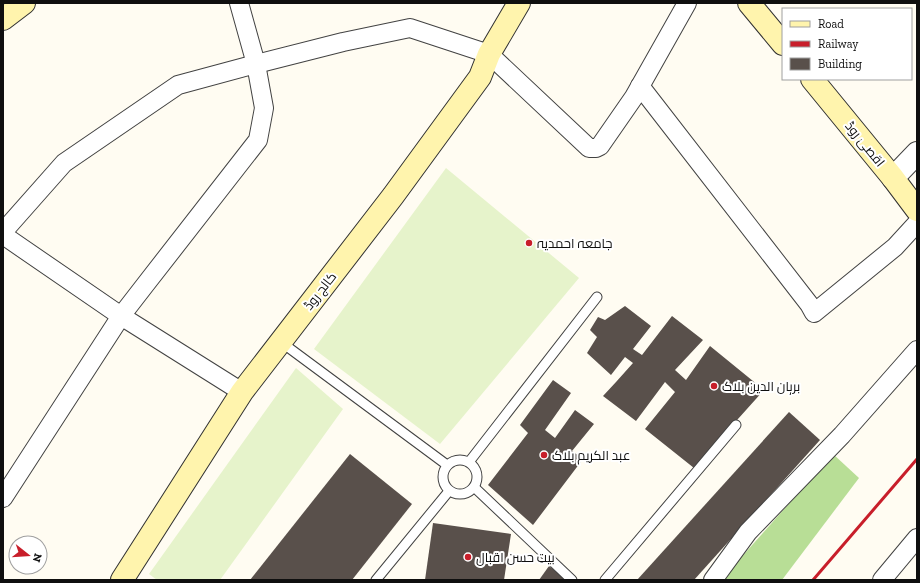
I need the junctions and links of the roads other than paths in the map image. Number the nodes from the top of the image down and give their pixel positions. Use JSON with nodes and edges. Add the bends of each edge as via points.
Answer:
{"nodes":[{"id":1,"x":24,"y":3,"type":"edge"},
{"id":2,"x":239,"y":3,"type":"edge"},
{"id":3,"x":519,"y":3,"type":"edge"},
{"id":4,"x":687,"y":3,"type":"edge"},
{"id":5,"x":749,"y":3,"type":"edge"},
{"id":6,"x":3,"y":19,"type":"edge"},
{"id":7,"x":782,"y":43,"type":"edge"},
{"id":8,"x":489,"y":54,"type":"junction"},
{"id":9,"x":256,"y":64,"type":"junction"},
{"id":10,"x":813,"y":80,"type":"edge"},
{"id":11,"x":640,"y":86,"type":"junction"},
{"id":12,"x":917,"y":153,"type":"edge"},
{"id":13,"x":893,"y":178,"type":"junction"},
{"id":14,"x":917,"y":210,"type":"edge"},
{"id":15,"x":917,"y":223,"type":"edge"},
{"id":16,"x":3,"y":233,"type":"edge"},
{"id":17,"x":597,"y":297,"type":"dead end"},
{"id":18,"x":120,"y":316,"type":"junction"},
{"id":19,"x":281,"y":342,"type":"junction"},
{"id":20,"x":917,"y":350,"type":"edge"},
{"id":21,"x":242,"y":392,"type":"junction"},
{"id":22,"x":736,"y":425,"type":"dead end"},
{"id":23,"x":468,"y":462,"type":"junction"},
{"id":24,"x":448,"y":465,"type":"junction"},
{"id":25,"x":474,"y":487,"type":"junction"},
{"id":26,"x":449,"y":491,"type":"junction"},
{"id":27,"x":3,"y":498,"type":"edge"},
{"id":28,"x":917,"y":538,"type":"edge"},
{"id":29,"x":122,"y":580,"type":"edge"},
{"id":30,"x":376,"y":580,"type":"edge"},
{"id":31,"x":572,"y":580,"type":"edge"},
{"id":32,"x":605,"y":580,"type":"edge"},
{"id":33,"x":713,"y":580,"type":"edge"},
{"id":34,"x":882,"y":580,"type":"edge"}],
"edges":[{"from":1,"to":6,"type":"main road"},
{"from":2,"to":9,"type":"street"},
{"from":3,"to":8,"type":"main road","name":"کالج روڈ"},
{"from":4,"to":11,"type":"street"},
{"from":5,"to":7,"type":"main road"},
{"from":8,"to":9,"type":"street","via":[[410,28]]},
{"from":8,"to":11,"type":"street","via":[[589,148],[600,146]]},
{"from":8,"to":19,"type":"main road","name":"کالج روڈ","via":[[480,77]]},
{"from":9,"to":16,"type":"street","via":[[178,85],[64,164]]},
{"from":9,"to":18,"type":"street","via":[[264,108],[258,140]]},
{"from":10,"to":13,"type":"main road","name":"اقصیٰ روڈ"},
{"from":11,"to":15,"type":"street","via":[[814,313],[895,247]]},
{"from":12,"to":13,"type":"street"},
{"from":13,"to":14,"type":"main road","name":"اقصیٰ روڈ"},
{"from":16,"to":18,"type":"street"},
{"from":17,"to":23,"type":"lane"},
{"from":18,"to":21,"type":"street"},
{"from":18,"to":27,"type":"street"},
{"from":19,"to":21,"type":"main road","name":"کالج روڈ"},
{"from":19,"to":24,"type":"lane"},
{"from":20,"to":33,"type":"street","via":[[842,435],[748,532]]},
{"from":21,"to":29,"type":"main road","name":"کالج روڈ"},
{"from":22,"to":32,"type":"lane"},
{"from":23,"to":24,"type":"lane","via":[[458,460]]},
{"from":23,"to":25,"type":"lane","via":[[476,471]]},
{"from":24,"to":26,"type":"lane","via":[[444,470],[443,481]]},
{"from":25,"to":26,"type":"lane","via":[[465,494]]},
{"from":25,"to":31,"type":"lane"},
{"from":26,"to":30,"type":"lane"},
{"from":28,"to":34,"type":"street"}]}
